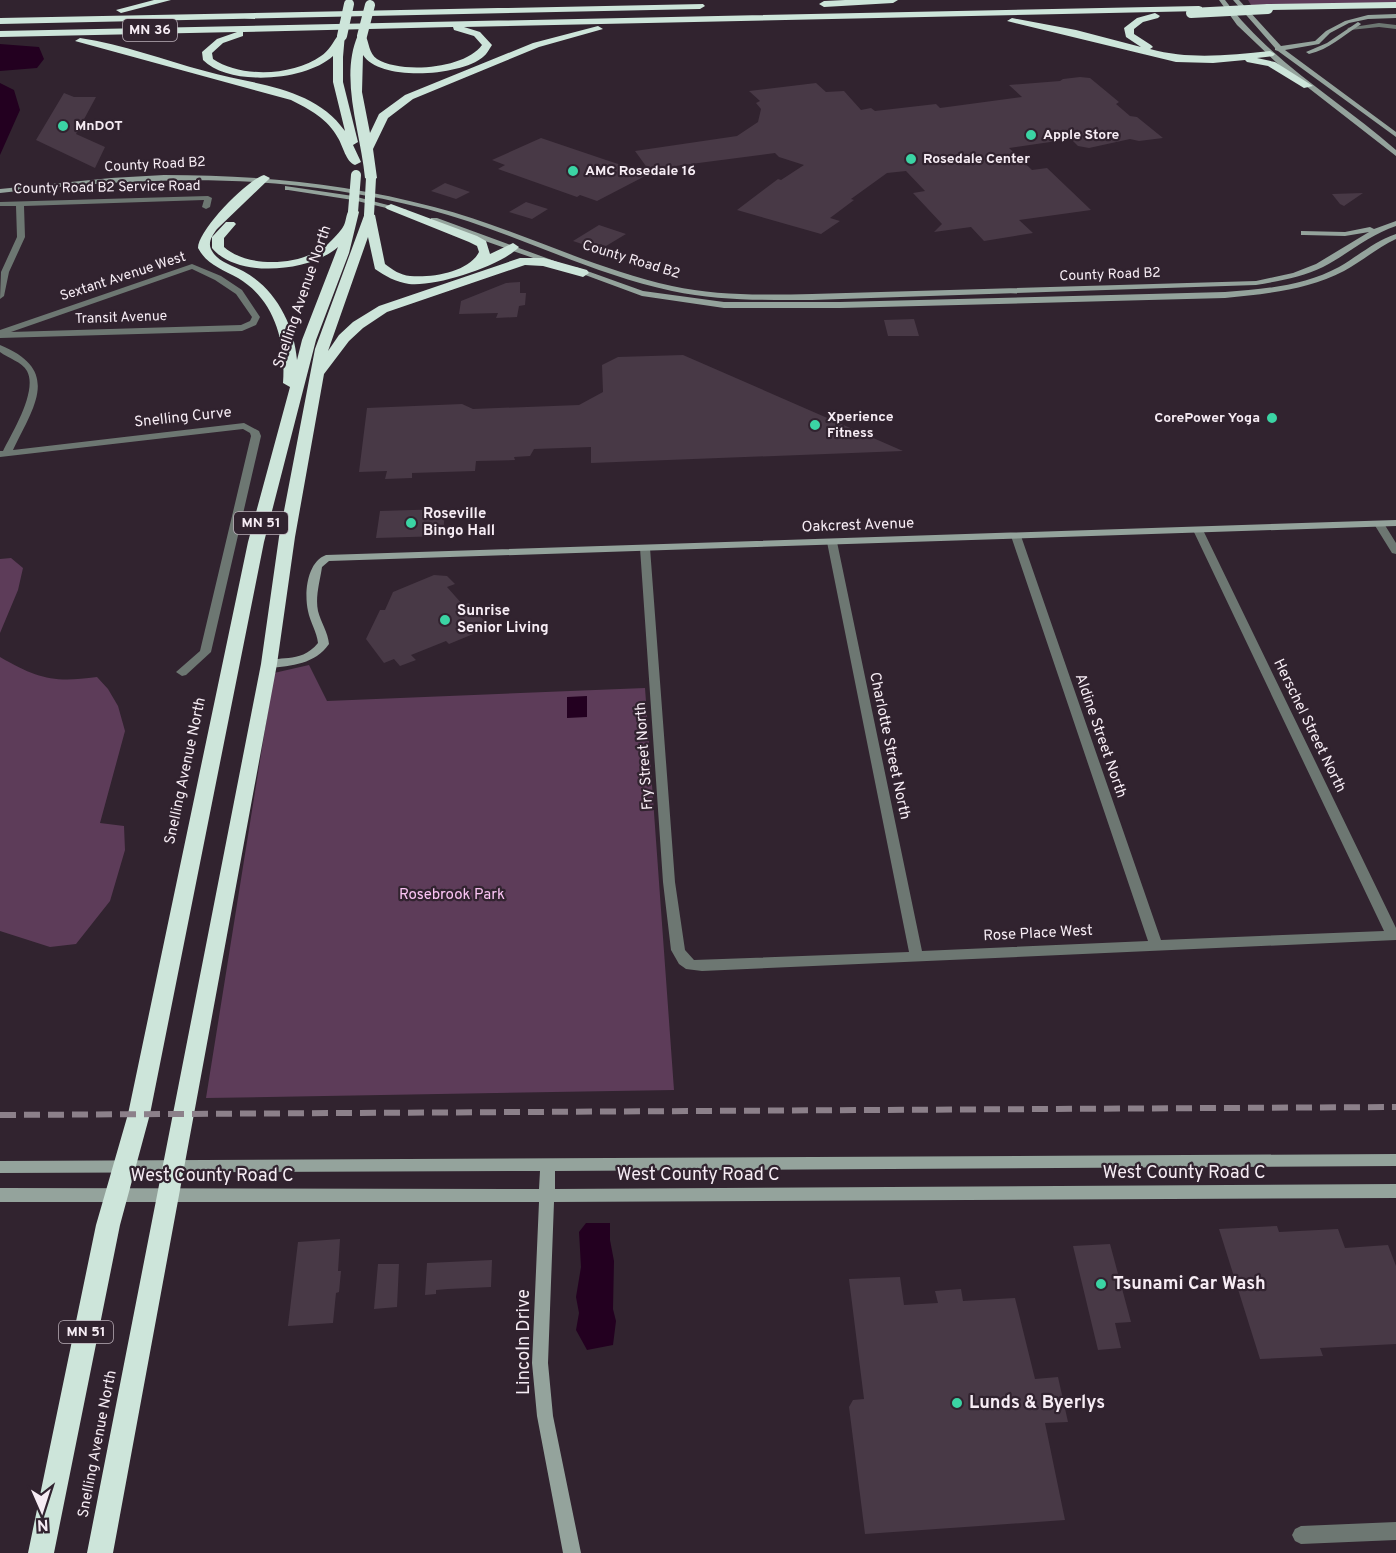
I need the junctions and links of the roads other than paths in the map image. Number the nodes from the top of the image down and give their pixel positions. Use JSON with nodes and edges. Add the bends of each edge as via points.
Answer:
{"nodes":[{"id":1,"x":166,"y":0,"type":"edge"},
{"id":2,"x":468,"y":0,"type":"edge"},
{"id":3,"x":601,"y":0,"type":"edge"},
{"id":4,"x":893,"y":0,"type":"edge"},
{"id":5,"x":1222,"y":0,"type":"edge"},
{"id":6,"x":1236,"y":0,"type":"edge"},
{"id":7,"x":348,"y":2,"type":"edge"},
{"id":8,"x":372,"y":2,"type":"edge"},
{"id":9,"x":904,"y":2,"type":"dead end"},
{"id":10,"x":248,"y":4,"type":"dead end"},
{"id":11,"x":812,"y":4,"type":"dead end"},
{"id":12,"x":824,"y":4,"type":"junction"},
{"id":13,"x":1396,"y":5,"type":"edge"},
{"id":14,"x":698,"y":6,"type":"junction"},
{"id":15,"x":710,"y":6,"type":"dead end"},
{"id":16,"x":1195,"y":11,"type":"junction"},
{"id":17,"x":390,"y":12,"type":"junction"},
{"id":18,"x":298,"y":13,"type":"junction"},
{"id":19,"x":867,"y":15,"type":"junction"},
{"id":20,"x":1396,"y":16,"type":"edge"},
{"id":21,"x":1382,"y":17,"type":"junction"},
{"id":22,"x":727,"y":18,"type":"junction"},
{"id":23,"x":0,"y":21,"type":"edge"},
{"id":24,"x":429,"y":25,"type":"junction"},
{"id":25,"x":1396,"y":26,"type":"edge"},
{"id":26,"x":299,"y":27,"type":"junction"},
{"id":27,"x":1350,"y":28,"type":"junction"},
{"id":28,"x":0,"y":35,"type":"edge"},
{"id":29,"x":342,"y":36,"type":"junction"},
{"id":30,"x":362,"y":36,"type":"junction"},
{"id":31,"x":1283,"y":51,"type":"junction"},
{"id":32,"x":1268,"y":52,"type":"junction"},
{"id":33,"x":1231,"y":59,"type":"junction"},
{"id":34,"x":1308,"y":86,"type":"junction"},
{"id":35,"x":1396,"y":135,"type":"edge"},
{"id":36,"x":369,"y":147,"type":"junction"},
{"id":37,"x":1396,"y":154,"type":"edge"},
{"id":38,"x":355,"y":162,"type":"junction"},
{"id":39,"x":267,"y":182,"type":"junction"},
{"id":40,"x":0,"y":192,"type":"edge"},
{"id":41,"x":20,"y":203,"type":"junction"},
{"id":42,"x":0,"y":204,"type":"edge"},
{"id":43,"x":206,"y":207,"type":"dead end"},
{"id":44,"x":391,"y":207,"type":"junction"},
{"id":45,"x":353,"y":215,"type":"junction"},
{"id":46,"x":369,"y":216,"type":"junction"},
{"id":47,"x":1396,"y":223,"type":"edge"},
{"id":48,"x":1381,"y":228,"type":"junction"},
{"id":49,"x":1304,"y":233,"type":"dead end"},
{"id":50,"x":1396,"y":236,"type":"edge"},
{"id":51,"x":521,"y":246,"type":"junction"},
{"id":52,"x":474,"y":268,"type":"junction"},
{"id":53,"x":583,"y":273,"type":"junction"},
{"id":54,"x":453,"y":285,"type":"junction"},
{"id":55,"x":0,"y":296,"type":"edge"},
{"id":56,"x":839,"y":301,"type":"junction"},
{"id":57,"x":242,"y":328,"type":"joint"},
{"id":58,"x":0,"y":334,"type":"edge"},
{"id":59,"x":0,"y":348,"type":"edge"},
{"id":60,"x":316,"y":377,"type":"junction"},
{"id":61,"x":286,"y":420,"type":"junction"},
{"id":62,"x":3,"y":454,"type":"edge"},
{"id":63,"x":1396,"y":523,"type":"edge"},
{"id":64,"x":1379,"y":524,"type":"junction"},
{"id":65,"x":1198,"y":530,"type":"junction"},
{"id":66,"x":1016,"y":536,"type":"junction"},
{"id":67,"x":832,"y":542,"type":"junction"},
{"id":68,"x":645,"y":548,"type":"junction"},
{"id":69,"x":1396,"y":551,"type":"edge"},
{"id":70,"x":269,"y":664,"type":"junction"},
{"id":71,"x":182,"y":672,"type":"dead end"},
{"id":72,"x":1394,"y":935,"type":"edge"},
{"id":73,"x":1156,"y":946,"type":"junction"},
{"id":74,"x":917,"y":957,"type":"junction"},
{"id":75,"x":684,"y":960,"type":"joint"},
{"id":76,"x":1396,"y":1160,"type":"edge"},
{"id":77,"x":173,"y":1165,"type":"junction"},
{"id":78,"x":549,"y":1165,"type":"junction"},
{"id":79,"x":124,"y":1166,"type":"junction"},
{"id":80,"x":0,"y":1167,"type":"edge"},
{"id":81,"x":1396,"y":1191,"type":"edge"},
{"id":82,"x":168,"y":1194,"type":"junction"},
{"id":83,"x":0,"y":1195,"type":"edge"},
{"id":84,"x":116,"y":1195,"type":"junction"},
{"id":85,"x":546,"y":1196,"type":"junction"},
{"id":86,"x":1396,"y":1531,"type":"edge"},
{"id":87,"x":1300,"y":1535,"type":"dead end"},
{"id":88,"x":41,"y":1553,"type":"edge"},
{"id":89,"x":100,"y":1553,"type":"edge"},
{"id":90,"x":572,"y":1553,"type":"edge"}],
"edges":[{"from":1,"to":23,"type":"highway","via":[[89,15]]},
{"from":2,"to":17,"type":"highway"},
{"from":3,"to":14,"type":"highway"},
{"from":4,"to":12,"type":"highway"},
{"from":5,"to":32,"type":"street"},
{"from":6,"to":31,"type":"street"},
{"from":7,"to":29,"type":"highway","name":"Snelling Avenue North","number":"MN 51","bridge":true},
{"from":8,"to":30,"type":"highway","name":"Snelling Avenue North","number":"MN 51","bridge":true},
{"from":9,"to":12,"type":"highway"},
{"from":10,"to":18,"type":"highway"},
{"from":11,"to":12,"type":"highway"},
{"from":13,"to":16,"type":"highway","bridge":true},
{"from":14,"to":15,"type":"highway","number":"MN 36"},
{"from":14,"to":17,"type":"highway","number":"MN 36"},
{"from":16,"to":19,"type":"highway","number":"MN 36"},
{"from":16,"to":32,"type":"highway","via":[[1140,20],[1129,28],[1129,35],[1149,47],[1179,54]]},
{"from":17,"to":18,"type":"highway","number":"MN 36"},
{"from":18,"to":23,"type":"highway","number":"MN 36"},
{"from":19,"to":22,"type":"highway","number":"MN 36"},
{"from":19,"to":33,"type":"highway","via":[[1015,22],[1067,31],[1165,57]]},
{"from":20,"to":21,"type":"street"},
{"from":21,"to":25,"type":"street"},
{"from":21,"to":27,"type":"street"},
{"from":21,"to":31,"type":"street","via":[[1347,22],[1317,43]]},
{"from":22,"to":24,"type":"highway","number":"MN 36"},
{"from":22,"to":36,"type":"highway","via":[[625,25],[543,47],[396,105],[383,116]]},
{"from":24,"to":26,"type":"highway","number":"MN 36"},
{"from":24,"to":30,"type":"highway","via":[[470,31],[482,37],[487,46],[481,54],[461,64],[408,70],[371,60]]},
{"from":25,"to":27,"type":"street"},
{"from":26,"to":28,"type":"highway","number":"MN 36"},
{"from":26,"to":29,"type":"highway","via":[[237,34],[214,44],[206,57],[215,67],[231,72],[285,72],[326,58]]},
{"from":27,"to":31,"type":"street","via":[[1324,49]]},
{"from":28,"to":38,"type":"highway","via":[[114,46],[201,74],[289,96],[321,112],[336,125]]},
{"from":29,"to":38,"type":"highway","name":"Snelling Avenue North","number":"MN 51","via":[[336,73]]},
{"from":30,"to":36,"type":"highway","name":"Snelling Avenue North","number":"MN 51","via":[[355,74],[356,94]]},
{"from":31,"to":32,"type":"street"},
{"from":31,"to":35,"type":"street"},
{"from":32,"to":33,"type":"highway"},
{"from":32,"to":34,"type":"street"},
{"from":33,"to":34,"type":"highway","via":[[1271,64]]},
{"from":34,"to":37,"type":"street"},
{"from":36,"to":46,"type":"highway","name":"Snelling Avenue North","number":"MN 51","bridge":true},
{"from":38,"to":45,"type":"highway","name":"Snelling Avenue North","number":"MN 51","bridge":true},
{"from":39,"to":40,"type":"street","name":"County Road B2"},
{"from":39,"to":44,"type":"street","name":"County Road B2"},
{"from":39,"to":45,"type":"highway","via":[[218,237],[218,248],[228,257],[269,265],[314,257],[336,244]]},
{"from":39,"to":51,"type":"street","name":"County Road B2","via":[[336,186],[409,202],[449,213]]},
{"from":39,"to":61,"type":"highway","via":[[211,228],[204,247],[211,258],[246,277],[276,311],[291,351]]},
{"from":41,"to":42,"type":"street","name":"County Road B2 Service Road"},
{"from":41,"to":43,"type":"street","name":"County Road B2 Service Road","via":[[208,198]]},
{"from":41,"to":55,"type":"street","via":[[21,237],[5,272]]},
{"from":44,"to":51,"type":"street","name":"County Road B2"},
{"from":44,"to":52,"type":"highway","via":[[482,244],[485,252]]},
{"from":45,"to":61,"type":"highway","name":"Snelling Avenue North","number":"MN 51"},
{"from":46,"to":52,"type":"highway","via":[[379,266],[388,272],[428,279]]},
{"from":46,"to":60,"type":"highway","name":"Snelling Avenue North","number":"MN 51","via":[[322,349]]},
{"from":47,"to":48,"type":"street","name":"County Road B2"},
{"from":48,"to":49,"type":"street","via":[[1348,234]]},
{"from":48,"to":56,"type":"street","name":"County Road B2","via":[[1319,265],[1256,284]]},
{"from":50,"to":56,"type":"street","name":"County Road B2","via":[[1324,278],[1274,290],[1225,295]]},
{"from":51,"to":52,"type":"highway"},
{"from":51,"to":53,"type":"street","name":"County Road B2"},
{"from":51,"to":54,"type":"highway"},
{"from":51,"to":56,"type":"street","name":"County Road B2","via":[[537,243],[670,287],[742,297]]},
{"from":53,"to":54,"type":"highway","via":[[544,262],[524,261]]},
{"from":53,"to":56,"type":"street","name":"County Road B2","via":[[642,293],[692,302],[735,306]]},
{"from":54,"to":60,"type":"highway","via":[[404,300],[369,317],[344,338]]},
{"from":57,"to":58,"type":"street","name":"Transit Avenue"},
{"from":57,"to":58,"type":"street","name":"Sextant Avenue West","via":[[256,317],[239,292],[192,266]]},
{"from":59,"to":62,"type":"street","via":[[26,365],[35,379],[33,396]]},
{"from":60,"to":70,"type":"highway","name":"Snelling Avenue North","number":"MN 51","via":[[286,537]]},
{"from":61,"to":79,"type":"highway","name":"Snelling Avenue North","number":"MN 51","via":[[256,543],[139,1114]]},
{"from":62,"to":71,"type":"street","name":"Snelling Curve","via":[[236,426],[255,431],[205,652]]},
{"from":63,"to":64,"type":"street","name":"Oakcrest Avenue"},
{"from":64,"to":65,"type":"street","name":"Oakcrest Avenue"},
{"from":64,"to":69,"type":"street"},
{"from":65,"to":66,"type":"street","name":"Oakcrest Avenue"},
{"from":65,"to":72,"type":"street","name":"Herschel Street North"},
{"from":66,"to":67,"type":"street","name":"Oakcrest Avenue"},
{"from":66,"to":73,"type":"street","name":"Aldine Street North"},
{"from":67,"to":68,"type":"street","name":"Oakcrest Avenue"},
{"from":67,"to":74,"type":"street","name":"Charlotte Street North"},
{"from":68,"to":70,"type":"street","name":"Oakcrest Avenue","via":[[331,558],[317,566],[312,603],[324,644],[314,655],[299,662]]},
{"from":68,"to":75,"type":"street","name":"Fry Street North","via":[[669,882],[678,950]]},
{"from":70,"to":77,"type":"highway","name":"Snelling Avenue North","number":"MN 51"},
{"from":72,"to":73,"type":"street","name":"Rose Place West"},
{"from":73,"to":74,"type":"street","name":"Rose Place West"},
{"from":74,"to":75,"type":"street","name":"Rose Place West","via":[[702,966]]},
{"from":76,"to":78,"type":"street","name":"West County Road C"},
{"from":77,"to":78,"type":"street","name":"West County Road C"},
{"from":77,"to":79,"type":"street","name":"West County Road C"},
{"from":77,"to":82,"type":"highway","name":"Snelling Avenue North","number":"MN 51"},
{"from":78,"to":85,"type":"street","name":"Lincoln Drive"},
{"from":79,"to":80,"type":"street","name":"West County Road C"},
{"from":79,"to":84,"type":"highway","name":"Snelling Avenue North","number":"MN 51"},
{"from":81,"to":85,"type":"street","name":"West County Road C"},
{"from":82,"to":84,"type":"street","name":"West County Road C"},
{"from":82,"to":85,"type":"street","name":"West County Road C"},
{"from":82,"to":89,"type":"highway","name":"Snelling Avenue North","number":"MN 51"},
{"from":83,"to":84,"type":"street","name":"West County Road C"},
{"from":84,"to":88,"type":"highway","name":"Snelling Avenue North","number":"MN 51"},
{"from":85,"to":90,"type":"street","name":"Lincoln Drive","via":[[541,1390]]},
{"from":86,"to":87,"type":"street"}]}
